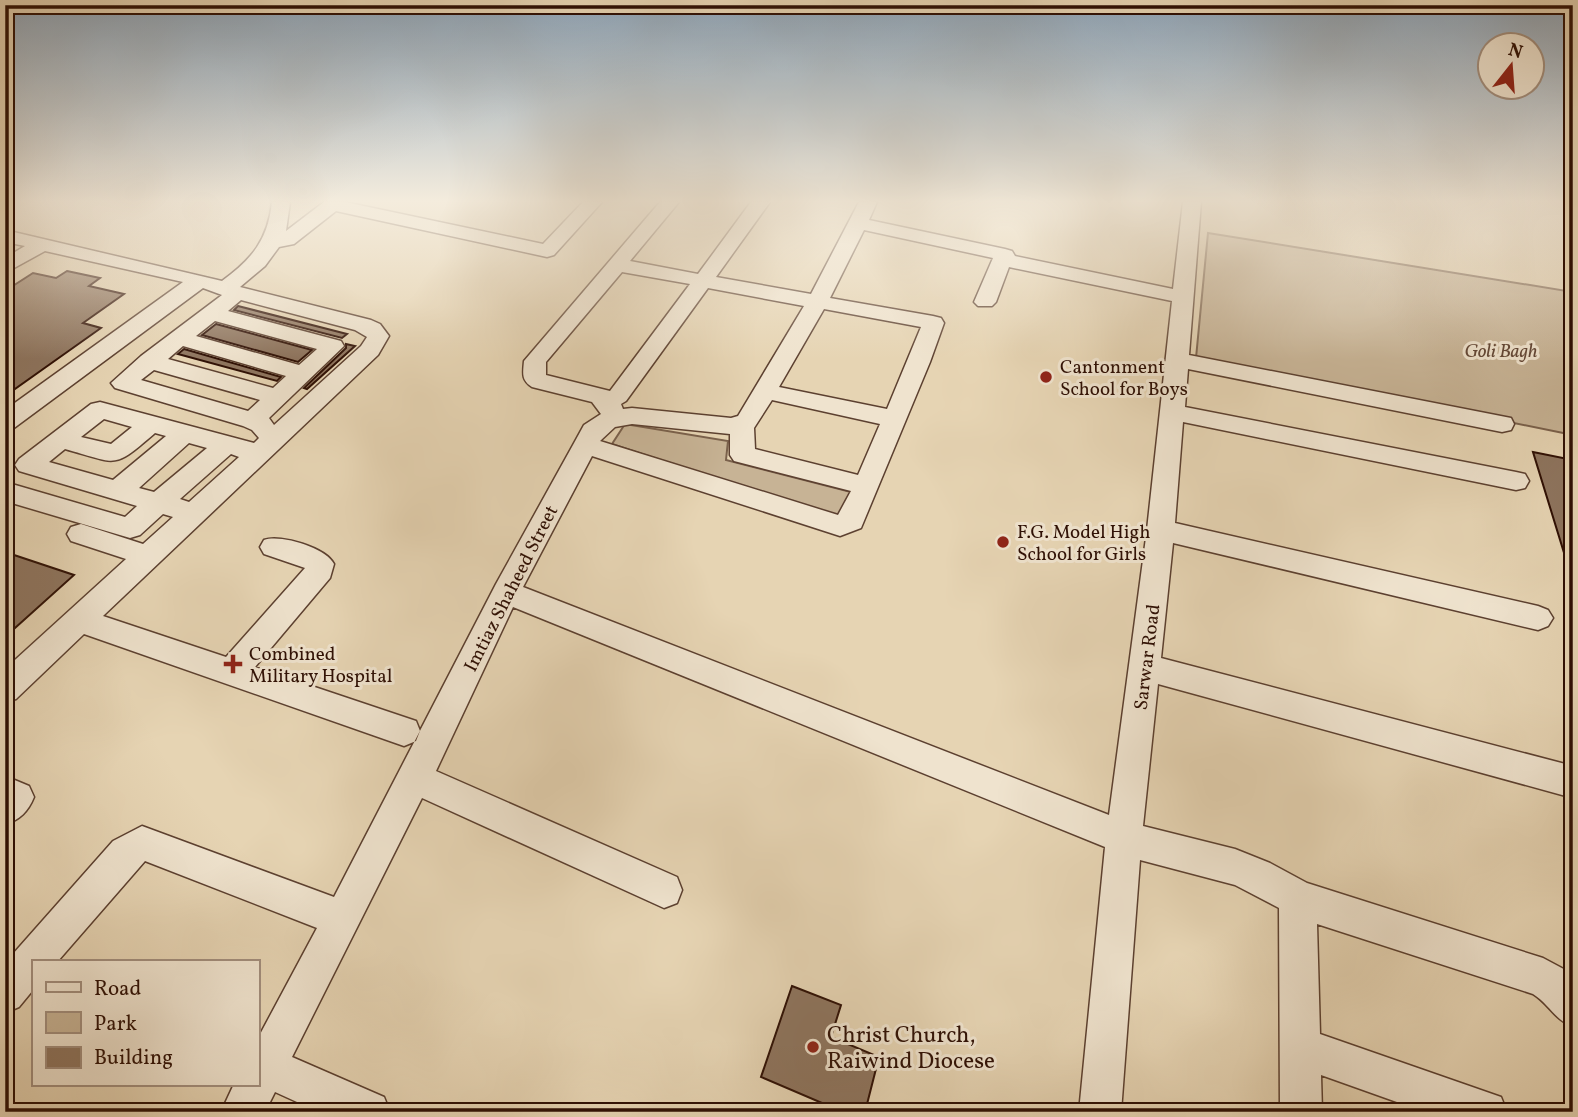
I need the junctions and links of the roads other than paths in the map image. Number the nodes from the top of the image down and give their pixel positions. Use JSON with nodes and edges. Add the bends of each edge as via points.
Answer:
{"nodes":[{"id":1,"x":26,"y":254,"type":"edge"},
{"id":2,"x":87,"y":254,"type":"edge"},
{"id":3,"x":265,"y":254,"type":"edge"},
{"id":4,"x":627,"y":254,"type":"edge"},
{"id":5,"x":723,"y":254,"type":"edge"},
{"id":6,"x":842,"y":254,"type":"edge"},
{"id":7,"x":1001,"y":254,"type":"edge"},
{"id":8,"x":1187,"y":254,"type":"edge"},
{"id":9,"x":1002,"y":260,"type":"junction"},
{"id":10,"x":618,"y":265,"type":"junction"},
{"id":11,"x":5,"y":267,"type":"edge"},
{"id":12,"x":200,"y":280,"type":"junction"},
{"id":13,"x":704,"y":280,"type":"junction"},
{"id":14,"x":232,"y":290,"type":"junction"},
{"id":15,"x":1182,"y":297,"type":"junction"},
{"id":16,"x":817,"y":302,"type":"junction"},
{"id":17,"x":985,"y":302,"type":"dead end"},
{"id":18,"x":211,"y":313,"type":"junction"},
{"id":19,"x":178,"y":338,"type":"junction"},
{"id":20,"x":1176,"y":360,"type":"junction"},
{"id":21,"x":149,"y":361,"type":"junction"},
{"id":22,"x":303,"y":373,"type":"junction"},
{"id":23,"x":765,"y":391,"type":"junction"},
{"id":24,"x":277,"y":397,"type":"junction"},
{"id":25,"x":611,"y":409,"type":"junction"},
{"id":26,"x":1171,"y":412,"type":"junction"},
{"id":27,"x":251,"y":419,"type":"junction"},
{"id":28,"x":894,"y":419,"type":"junction"},
{"id":29,"x":5,"y":422,"type":"edge"},
{"id":30,"x":151,"y":424,"type":"junction"},
{"id":31,"x":1502,"y":424,"type":"dead end"},
{"id":32,"x":742,"y":425,"type":"junction"},
{"id":33,"x":185,"y":433,"type":"junction"},
{"id":34,"x":61,"y":440,"type":"junction"},
{"id":35,"x":267,"y":444,"type":"junction"},
{"id":36,"x":226,"y":445,"type":"junction"},
{"id":37,"x":585,"y":445,"type":"junction"},
{"id":38,"x":115,"y":454,"type":"junction"},
{"id":39,"x":28,"y":465,"type":"junction"},
{"id":40,"x":82,"y":481,"type":"junction"},
{"id":41,"x":1516,"y":481,"type":"dead end"},
{"id":42,"x":5,"y":484,"type":"edge"},
{"id":43,"x":866,"y":486,"type":"junction"},
{"id":44,"x":5,"y":491,"type":"edge"},
{"id":45,"x":117,"y":492,"type":"junction"},
{"id":46,"x":160,"y":504,"type":"junction"},
{"id":47,"x":5,"y":509,"type":"edge"},
{"id":48,"x":193,"y":513,"type":"junction"},
{"id":49,"x":1161,"y":530,"type":"junction"},
{"id":50,"x":274,"y":547,"type":"dead end"},
{"id":51,"x":148,"y":556,"type":"junction"},
{"id":52,"x":506,"y":592,"type":"junction"},
{"id":53,"x":1538,"y":618,"type":"dead end"},
{"id":54,"x":80,"y":620,"type":"junction"},
{"id":55,"x":1145,"y":667,"type":"junction"},
{"id":56,"x":233,"y":670,"type":"junction"},
{"id":57,"x":5,"y":689,"type":"edge"},
{"id":58,"x":404,"y":731,"type":"dead end"},
{"id":59,"x":415,"y":778,"type":"junction"},
{"id":60,"x":1573,"y":782,"type":"edge"},
{"id":61,"x":5,"y":792,"type":"edge"},
{"id":62,"x":5,"y":809,"type":"edge"},
{"id":63,"x":1124,"y":838,"type":"junction"},
{"id":64,"x":664,"y":890,"type":"dead end"},
{"id":65,"x":1298,"y":899,"type":"junction"},
{"id":66,"x":342,"y":919,"type":"junction"},
{"id":67,"x":34,"y":960,"type":"edge"},
{"id":68,"x":32,"y":962,"type":"edge"},
{"id":69,"x":5,"y":993,"type":"edge"},
{"id":70,"x":1573,"y":1007,"type":"edge"},
{"id":71,"x":1299,"y":1047,"type":"junction"},
{"id":72,"x":267,"y":1067,"type":"junction"},
{"id":73,"x":259,"y":1081,"type":"edge"},
{"id":74,"x":256,"y":1086,"type":"edge"},
{"id":75,"x":242,"y":1112,"type":"edge"},
{"id":76,"x":369,"y":1112,"type":"edge"},
{"id":77,"x":1100,"y":1112,"type":"edge"},
{"id":78,"x":1301,"y":1112,"type":"edge"},
{"id":79,"x":1486,"y":1112,"type":"edge"}],
"edges":[{"from":1,"to":11,"type":"street"},
{"from":2,"to":12,"type":"street"},
{"from":3,"to":14,"type":"street"},
{"from":4,"to":10,"type":"street"},
{"from":5,"to":13,"type":"street","name":"Imtiaz Shaheed Street"},
{"from":6,"to":16,"type":"street"},
{"from":7,"to":9,"type":"street"},
{"from":8,"to":15,"type":"street","name":"Sarwar Road"},
{"from":9,"to":15,"type":"street"},
{"from":9,"to":17,"type":"street"},
{"from":10,"to":13,"type":"street"},
{"from":10,"to":25,"type":"street","via":[[535,361],[533,370],[540,382],[600,396]]},
{"from":12,"to":14,"type":"street"},
{"from":12,"to":29,"type":"street"},
{"from":13,"to":16,"type":"street"},
{"from":13,"to":25,"type":"street","name":"Imtiaz Shaheed Street"},
{"from":14,"to":18,"type":"street"},
{"from":14,"to":35,"type":"street","via":[[363,324],[377,336],[370,349]]},
{"from":15,"to":20,"type":"street","name":"Sarwar Road"},
{"from":16,"to":23,"type":"street"},
{"from":16,"to":28,"type":"street","via":[[933,323]]},
{"from":18,"to":19,"type":"street"},
{"from":18,"to":22,"type":"street","via":[[332,344]]},
{"from":19,"to":21,"type":"street"},
{"from":19,"to":22,"type":"street"},
{"from":20,"to":26,"type":"street","name":"Sarwar Road"},
{"from":20,"to":31,"type":"street"},
{"from":21,"to":24,"type":"street"},
{"from":21,"to":27,"type":"street","via":[[124,384]]},
{"from":22,"to":24,"type":"street"},
{"from":23,"to":28,"type":"street"},
{"from":23,"to":32,"type":"street"},
{"from":24,"to":27,"type":"street"},
{"from":25,"to":32,"type":"street"},
{"from":25,"to":37,"type":"street","name":"Imtiaz Shaheed Street"},
{"from":26,"to":41,"type":"street"},
{"from":26,"to":49,"type":"street","name":"Sarwar Road"},
{"from":27,"to":35,"type":"street","via":[[261,424]]},
{"from":28,"to":43,"type":"street"},
{"from":30,"to":33,"type":"street"},
{"from":30,"to":34,"type":"street","via":[[100,410]]},
{"from":30,"to":38,"type":"street"},
{"from":32,"to":43,"type":"street","via":[[743,455]]},
{"from":33,"to":36,"type":"street"},
{"from":33,"to":45,"type":"street"},
{"from":34,"to":38,"type":"street"},
{"from":34,"to":39,"type":"street"},
{"from":35,"to":36,"type":"street"},
{"from":35,"to":48,"type":"street"},
{"from":36,"to":46,"type":"street"},
{"from":37,"to":43,"type":"street","via":[[840,526],[851,521]]},
{"from":37,"to":52,"type":"street","name":"Imtiaz Shaheed Street"},
{"from":38,"to":40,"type":"street"},
{"from":39,"to":40,"type":"street"},
{"from":39,"to":42,"type":"street"},
{"from":40,"to":45,"type":"street"},
{"from":44,"to":46,"type":"street","via":[[127,528],[134,528]]},
{"from":45,"to":46,"type":"street"},
{"from":46,"to":48,"type":"street"},
{"from":47,"to":51,"type":"street"},
{"from":48,"to":51,"type":"street"},
{"from":49,"to":53,"type":"street"},
{"from":49,"to":55,"type":"street","name":"Sarwar Road"},
{"from":50,"to":56,"type":"street","via":[[315,559],[320,570]]},
{"from":51,"to":54,"type":"street"},
{"from":52,"to":59,"type":"street","name":"Imtiaz Shaheed Street"},
{"from":52,"to":63,"type":"street"},
{"from":54,"to":56,"type":"street"},
{"from":54,"to":57,"type":"street"},
{"from":55,"to":60,"type":"street"},
{"from":55,"to":63,"type":"street","name":"Sarwar Road"},
{"from":56,"to":58,"type":"street"},
{"from":59,"to":64,"type":"street"},
{"from":59,"to":66,"type":"street","name":"Imtiaz Shaheed Street"},
{"from":61,"to":62,"type":"street","via":[[17,797]]},
{"from":63,"to":65,"type":"street","via":[[1254,874]]},
{"from":63,"to":77,"type":"street","name":"Sarwar Road"},
{"from":65,"to":70,"type":"street","via":[[1543,978],[1561,989]]},
{"from":65,"to":71,"type":"street"},
{"from":66,"to":67,"type":"street","via":[[142,843],[126,853]]},
{"from":66,"to":72,"type":"street","name":"Imtiaz Shaheed Street"},
{"from":68,"to":69,"type":"street"},
{"from":71,"to":78,"type":"street"},
{"from":71,"to":79,"type":"street"},
{"from":72,"to":73,"type":"street","name":"Imtiaz Shaheed Street"},
{"from":72,"to":76,"type":"street"},
{"from":74,"to":75,"type":"street","name":"Imtiaz Shaheed Street"}]}
